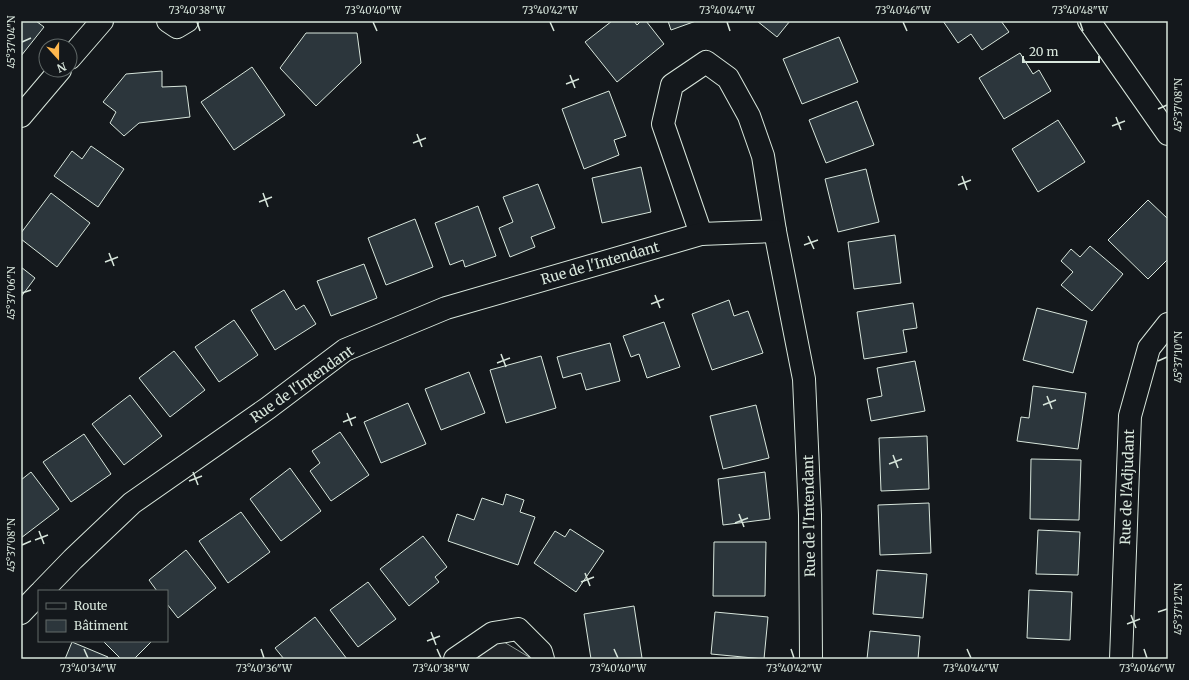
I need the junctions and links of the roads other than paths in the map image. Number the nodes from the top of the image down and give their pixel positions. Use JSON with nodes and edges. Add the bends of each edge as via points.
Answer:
{"nodes":[{"id":1,"x":102,"y":21,"type":"edge"},
{"id":2,"x":168,"y":21,"type":"edge"},
{"id":3,"x":187,"y":21,"type":"edge"},
{"id":4,"x":1089,"y":21,"type":"edge"},
{"id":5,"x":78,"y":49,"type":"edge"},
{"id":6,"x":53,"y":78,"type":"edge"},
{"id":7,"x":21,"y":116,"type":"edge"},
{"id":8,"x":1168,"y":134,"type":"edge"},
{"id":9,"x":775,"y":231,"type":"junction"},
{"id":10,"x":701,"y":234,"type":"junction"},
{"id":11,"x":1168,"y":324,"type":"edge"},
{"id":12,"x":43,"y":590,"type":"edge"},
{"id":13,"x":38,"y":595,"type":"edge"},
{"id":14,"x":21,"y":613,"type":"edge"},
{"id":15,"x":455,"y":659,"type":"edge"},
{"id":16,"x":543,"y":659,"type":"edge"},
{"id":17,"x":811,"y":659,"type":"edge"},
{"id":18,"x":1121,"y":659,"type":"edge"}],
"edges":[{"from":1,"to":5,"type":"street"},
{"from":2,"to":3,"type":"street","via":[[177,27]]},
{"from":4,"to":8,"type":"street"},
{"from":6,"to":7,"type":"street"},
{"from":9,"to":10,"type":"street","name":"Rue de l'Intendant"},
{"from":9,"to":10,"type":"street","name":"Rue de l'Intendant","via":[[763,156],[749,116],[728,78],[706,62],[672,85],[663,124]]},
{"from":9,"to":17,"type":"street","name":"Rue de l'Intendant","via":[[804,379],[810,515]]},
{"from":10,"to":12,"type":"street","name":"Rue de l'Intendant","via":[[446,308],[345,350],[132,504]]},
{"from":11,"to":18,"type":"street","name":"Rue de l'Adjudant","via":[[1149,348],[1130,416]]},
{"from":13,"to":14,"type":"street"},
{"from":15,"to":16,"type":"street","via":[[493,633],[518,629],[541,652]]}]}
